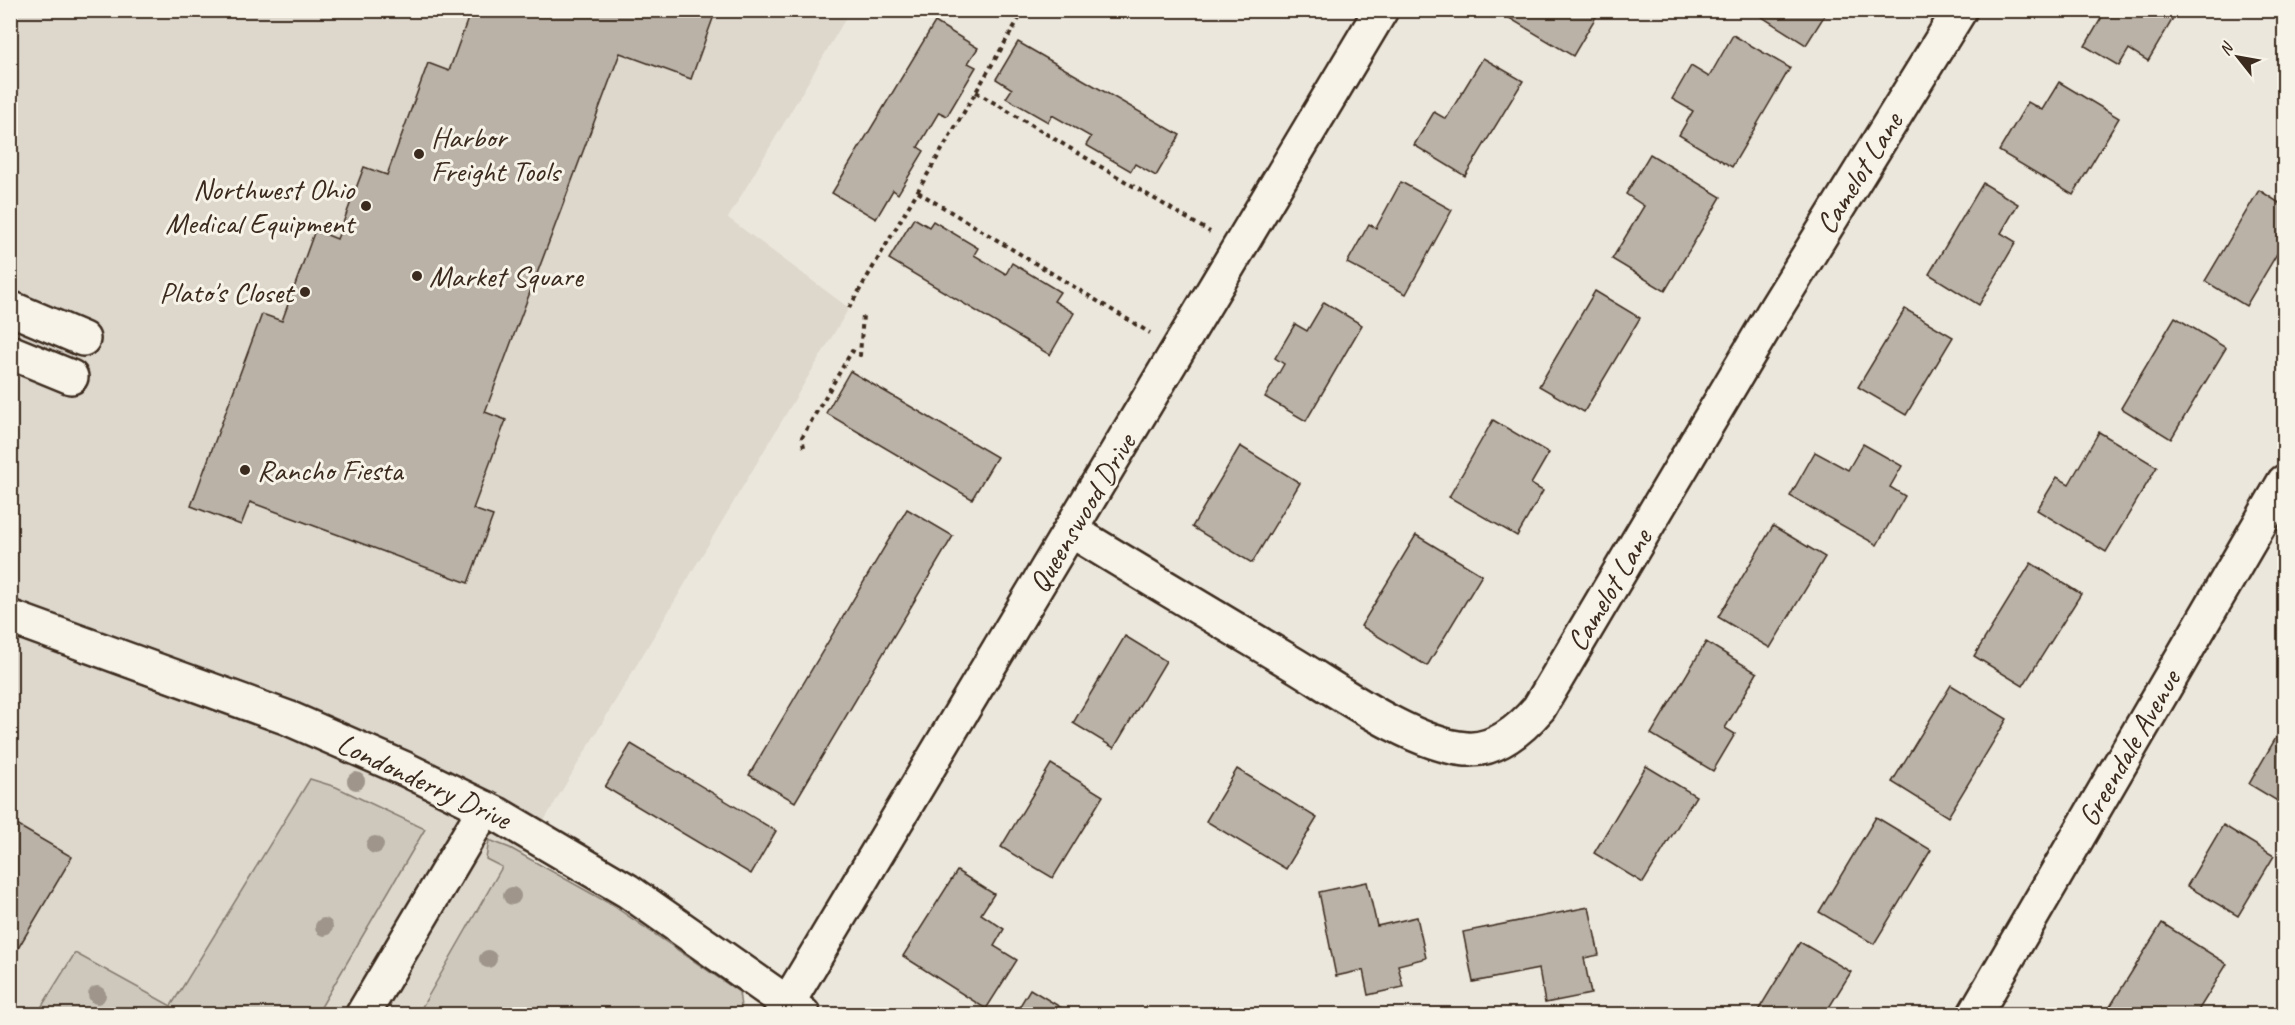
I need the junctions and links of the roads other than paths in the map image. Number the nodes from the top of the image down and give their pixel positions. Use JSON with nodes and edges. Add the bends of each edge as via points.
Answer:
{"nodes":[{"id":1,"x":1381,"y":10,"type":"edge"},
{"id":2,"x":1959,"y":10,"type":"edge"},
{"id":3,"x":10,"y":308,"type":"edge"},
{"id":4,"x":10,"y":329,"type":"edge"},
{"id":5,"x":10,"y":352,"type":"edge"},
{"id":6,"x":77,"y":358,"type":"junction"},
{"id":7,"x":2284,"y":482,"type":"edge"},
{"id":8,"x":1072,"y":531,"type":"junction"},
{"id":9,"x":10,"y":617,"type":"edge"},
{"id":10,"x":485,"y":808,"type":"junction"},
{"id":11,"x":791,"y":1011,"type":"edge"},
{"id":12,"x":363,"y":1014,"type":"edge"},
{"id":13,"x":1975,"y":1014,"type":"edge"}],
"edges":[{"from":1,"to":8,"type":"street","name":"Queenswood Drive"},
{"from":2,"to":8,"type":"street","name":"Camelot Lane","via":[[1770,318],[1539,708],[1521,729],[1497,743],[1469,749],[1441,746],[1371,711]]},
{"from":3,"to":6,"type":"street"},
{"from":4,"to":6,"type":"street"},
{"from":5,"to":6,"type":"street"},
{"from":7,"to":13,"type":"street","name":"Greendale Avenue"},
{"from":8,"to":11,"type":"street","name":"Queenswood Drive"},
{"from":9,"to":10,"type":"street","name":"Londonderry Drive","via":[[288,718]]},
{"from":10,"to":11,"type":"street","name":"Londonderry Drive","via":[[628,891]]},
{"from":10,"to":12,"type":"street"}]}
